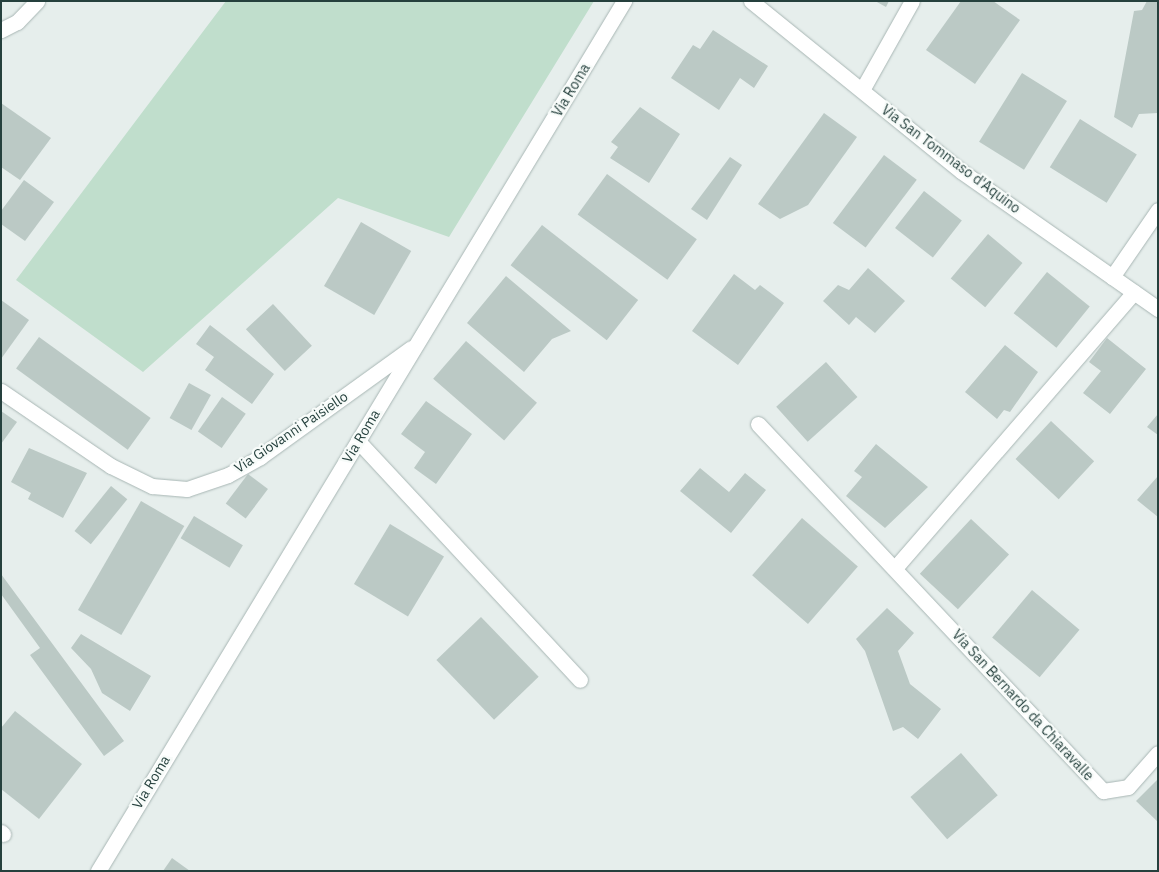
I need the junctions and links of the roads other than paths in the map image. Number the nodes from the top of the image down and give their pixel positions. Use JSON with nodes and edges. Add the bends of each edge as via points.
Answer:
{"nodes":[{"id":1,"x":37,"y":1,"type":"edge"},
{"id":2,"x":624,"y":1,"type":"edge"},
{"id":3,"x":751,"y":1,"type":"edge"},
{"id":4,"x":912,"y":1,"type":"edge"},
{"id":5,"x":1,"y":30,"type":"edge"},
{"id":6,"x":862,"y":90,"type":"junction"},
{"id":7,"x":1158,"y":210,"type":"edge"},
{"id":8,"x":1112,"y":277,"type":"junction"},
{"id":9,"x":1134,"y":292,"type":"junction"},
{"id":10,"x":1158,"y":308,"type":"edge"},
{"id":11,"x":417,"y":344,"type":"junction"},
{"id":12,"x":1,"y":390,"type":"edge"},
{"id":13,"x":758,"y":424,"type":"dead end"},
{"id":14,"x":358,"y":441,"type":"junction"},
{"id":15,"x":895,"y":568,"type":"junction"},
{"id":16,"x":580,"y":680,"type":"dead end"},
{"id":17,"x":1158,"y":753,"type":"edge"},
{"id":18,"x":98,"y":871,"type":"edge"}],
"edges":[{"from":1,"to":5,"type":"street","via":[[17,22]]},
{"from":2,"to":11,"type":"street","name":"Via Roma"},
{"from":3,"to":6,"type":"street","name":"Via San Tommaso d'Aquino"},
{"from":4,"to":6,"type":"street"},
{"from":6,"to":8,"type":"street","name":"Via San Tommaso d'Aquino","via":[[961,171]]},
{"from":7,"to":8,"type":"street"},
{"from":8,"to":9,"type":"street","name":"Via San Tommaso d'Aquino"},
{"from":9,"to":10,"type":"street","name":"Via San Tommaso d'Aquino"},
{"from":9,"to":15,"type":"street"},
{"from":11,"to":12,"type":"street","name":"Via Giovanni Paisiello","via":[[260,457],[228,475],[187,489],[152,486],[111,466]]},
{"from":11,"to":14,"type":"street","name":"Via Roma"},
{"from":13,"to":15,"type":"street","name":"Via San Bernardo da Chiaravalle"},
{"from":14,"to":16,"type":"street"},
{"from":14,"to":18,"type":"street","name":"Via Roma"},
{"from":15,"to":17,"type":"street","name":"Via San Bernardo da Chiaravalle","via":[[1103,791],[1128,786]]}]}
